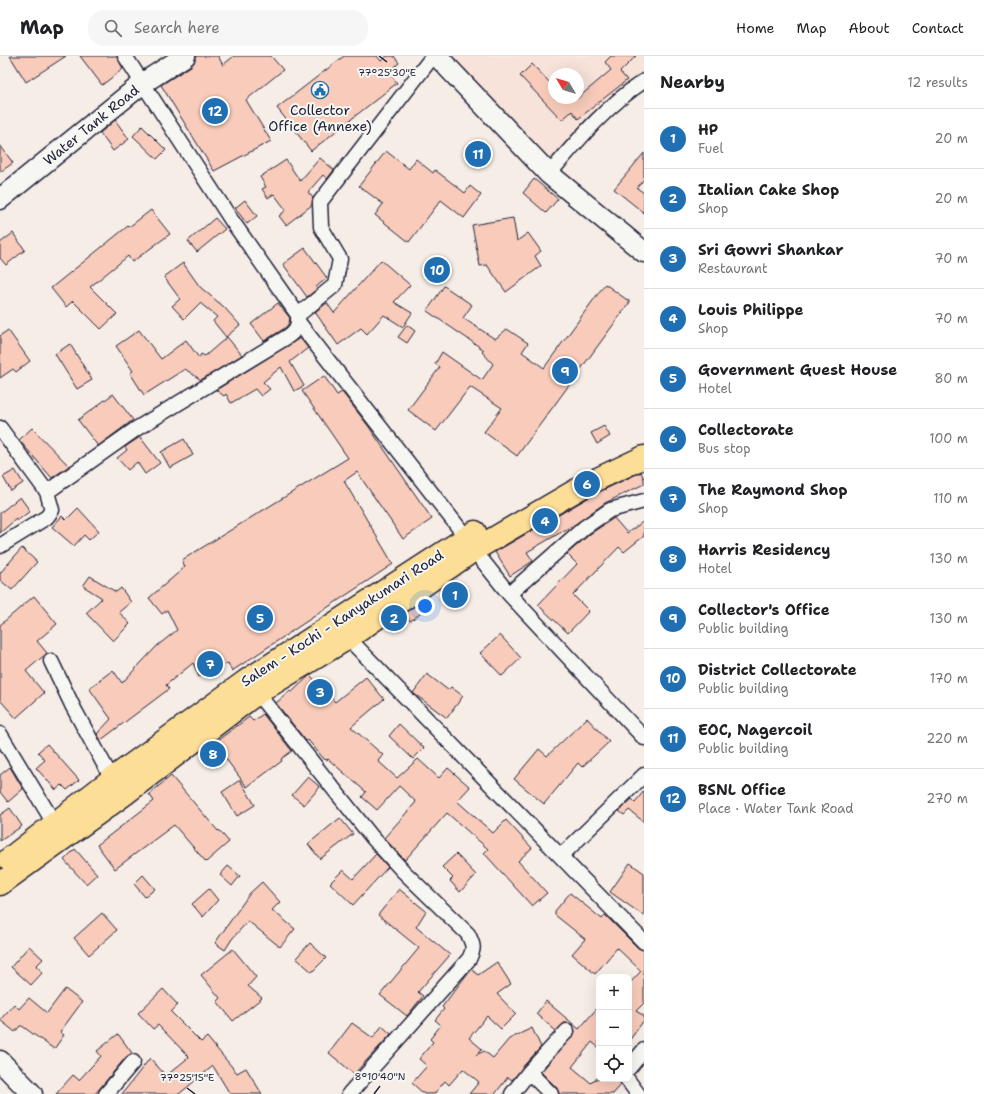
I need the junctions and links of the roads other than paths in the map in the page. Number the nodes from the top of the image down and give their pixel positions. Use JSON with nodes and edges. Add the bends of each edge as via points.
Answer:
{"nodes":[{"id":1,"x":125,"y":56,"type":"edge"},
{"id":2,"x":185,"y":56,"type":"edge"},
{"id":3,"x":433,"y":56,"type":"edge"},
{"id":4,"x":437,"y":56,"type":"edge"},
{"id":5,"x":644,"y":81,"type":"edge"},
{"id":6,"x":143,"y":84,"type":"junction"},
{"id":7,"x":549,"y":174,"type":"junction"},
{"id":8,"x":0,"y":198,"type":"edge"},
{"id":9,"x":644,"y":252,"type":"edge"},
{"id":10,"x":298,"y":319,"type":"junction"},
{"id":11,"x":2,"y":434,"type":"edge"},
{"id":12,"x":644,"y":442,"type":"edge"},
{"id":13,"x":644,"y":457,"type":"edge"},
{"id":14,"x":47,"y":492,"type":"junction"},
{"id":15,"x":644,"y":501,"type":"edge"},
{"id":16,"x":470,"y":544,"type":"junction"},
{"id":17,"x":0,"y":546,"type":"edge"},
{"id":18,"x":509,"y":594,"type":"junction"},
{"id":19,"x":348,"y":638,"type":"junction"},
{"id":20,"x":299,"y":657,"type":"junction"},
{"id":21,"x":51,"y":661,"type":"dead end"},
{"id":22,"x":257,"y":692,"type":"junction"},
{"id":23,"x":0,"y":734,"type":"edge"},
{"id":24,"x":644,"y":738,"type":"edge"},
{"id":25,"x":644,"y":775,"type":"edge"},
{"id":26,"x":112,"y":779,"type":"junction"},
{"id":27,"x":54,"y":823,"type":"junction"},
{"id":28,"x":561,"y":856,"type":"junction"},
{"id":29,"x":0,"y":880,"type":"edge"},
{"id":30,"x":644,"y":942,"type":"edge"},
{"id":31,"x":567,"y":1031,"type":"dead end"},
{"id":32,"x":644,"y":1050,"type":"edge"},
{"id":33,"x":0,"y":1061,"type":"edge"},
{"id":34,"x":133,"y":1062,"type":"dead end"},
{"id":35,"x":632,"y":1064,"type":"edge"},
{"id":36,"x":528,"y":1072,"type":"junction"},
{"id":37,"x":629,"y":1082,"type":"edge"},
{"id":38,"x":32,"y":1094,"type":"edge"},
{"id":39,"x":106,"y":1094,"type":"edge"},
{"id":40,"x":349,"y":1094,"type":"edge"},
{"id":41,"x":512,"y":1094,"type":"edge"},
{"id":42,"x":552,"y":1094,"type":"edge"},
{"id":43,"x":638,"y":1094,"type":"edge"}],
"edges":[{"from":1,"to":6,"type":"street"},
{"from":2,"to":6,"type":"main road","name":"Water Tank Road"},
{"from":3,"to":10,"type":"street","via":[[320,202],[321,227],[340,259],[335,285]]},
{"from":4,"to":7,"type":"main road"},
{"from":5,"to":7,"type":"street","via":[[604,112]]},
{"from":6,"to":8,"type":"main road","name":"Water Tank Road"},
{"from":6,"to":10,"type":"street"},
{"from":7,"to":9,"type":"main road"},
{"from":10,"to":14,"type":"street","via":[[293,332],[286,337],[136,429]]},
{"from":10,"to":16,"type":"street"},
{"from":11,"to":14,"type":"street"},
{"from":12,"to":16,"type":"highway","name":"Salem - Kochi - Kanyakumari Road","via":[[577,473]]},
{"from":13,"to":16,"type":"highway","name":"Salem - Kochi - Kanyakumari Road"},
{"from":14,"to":17,"type":"street","via":[[51,504],[50,514]]},
{"from":15,"to":18,"type":"street","via":[[610,510],[585,527]]},
{"from":16,"to":18,"type":"street"},
{"from":16,"to":19,"type":"highway","name":"Salem - Kochi - Kanyakumari Road"},
{"from":16,"to":20,"type":"highway","name":"Salem - Kochi - Kanyakumari Road"},
{"from":18,"to":24,"type":"street"},
{"from":19,"to":20,"type":"highway","name":"Salem - Kochi - Kanyakumari Road"},
{"from":19,"to":28,"type":"street"},
{"from":20,"to":22,"type":"highway","name":"Salem - Kochi - Kanyakumari Road"},
{"from":20,"to":26,"type":"highway","name":"Salem - Kochi - Kanyakumari Road","via":[[246,680]]},
{"from":21,"to":26,"type":"street"},
{"from":22,"to":29,"type":"highway","name":"Salem - Kochi - Kanyakumari Road","via":[[126,793]]},
{"from":22,"to":40,"type":"street","via":[[372,837],[468,934],[474,950],[469,959]]},
{"from":23,"to":27,"type":"street"},
{"from":25,"to":28,"type":"street"},
{"from":26,"to":27,"type":"highway","name":"Salem - Kochi - Kanyakumari Road"},
{"from":27,"to":29,"type":"highway","name":"Salem - Kochi - Kanyakumari Road"},
{"from":28,"to":30,"type":"street"},
{"from":31,"to":36,"type":"street"},
{"from":32,"to":35,"type":"street"},
{"from":33,"to":38,"type":"main road"},
{"from":34,"to":39,"type":"street"},
{"from":36,"to":41,"type":"street"},
{"from":36,"to":42,"type":"street"},
{"from":37,"to":43,"type":"street"}]}
